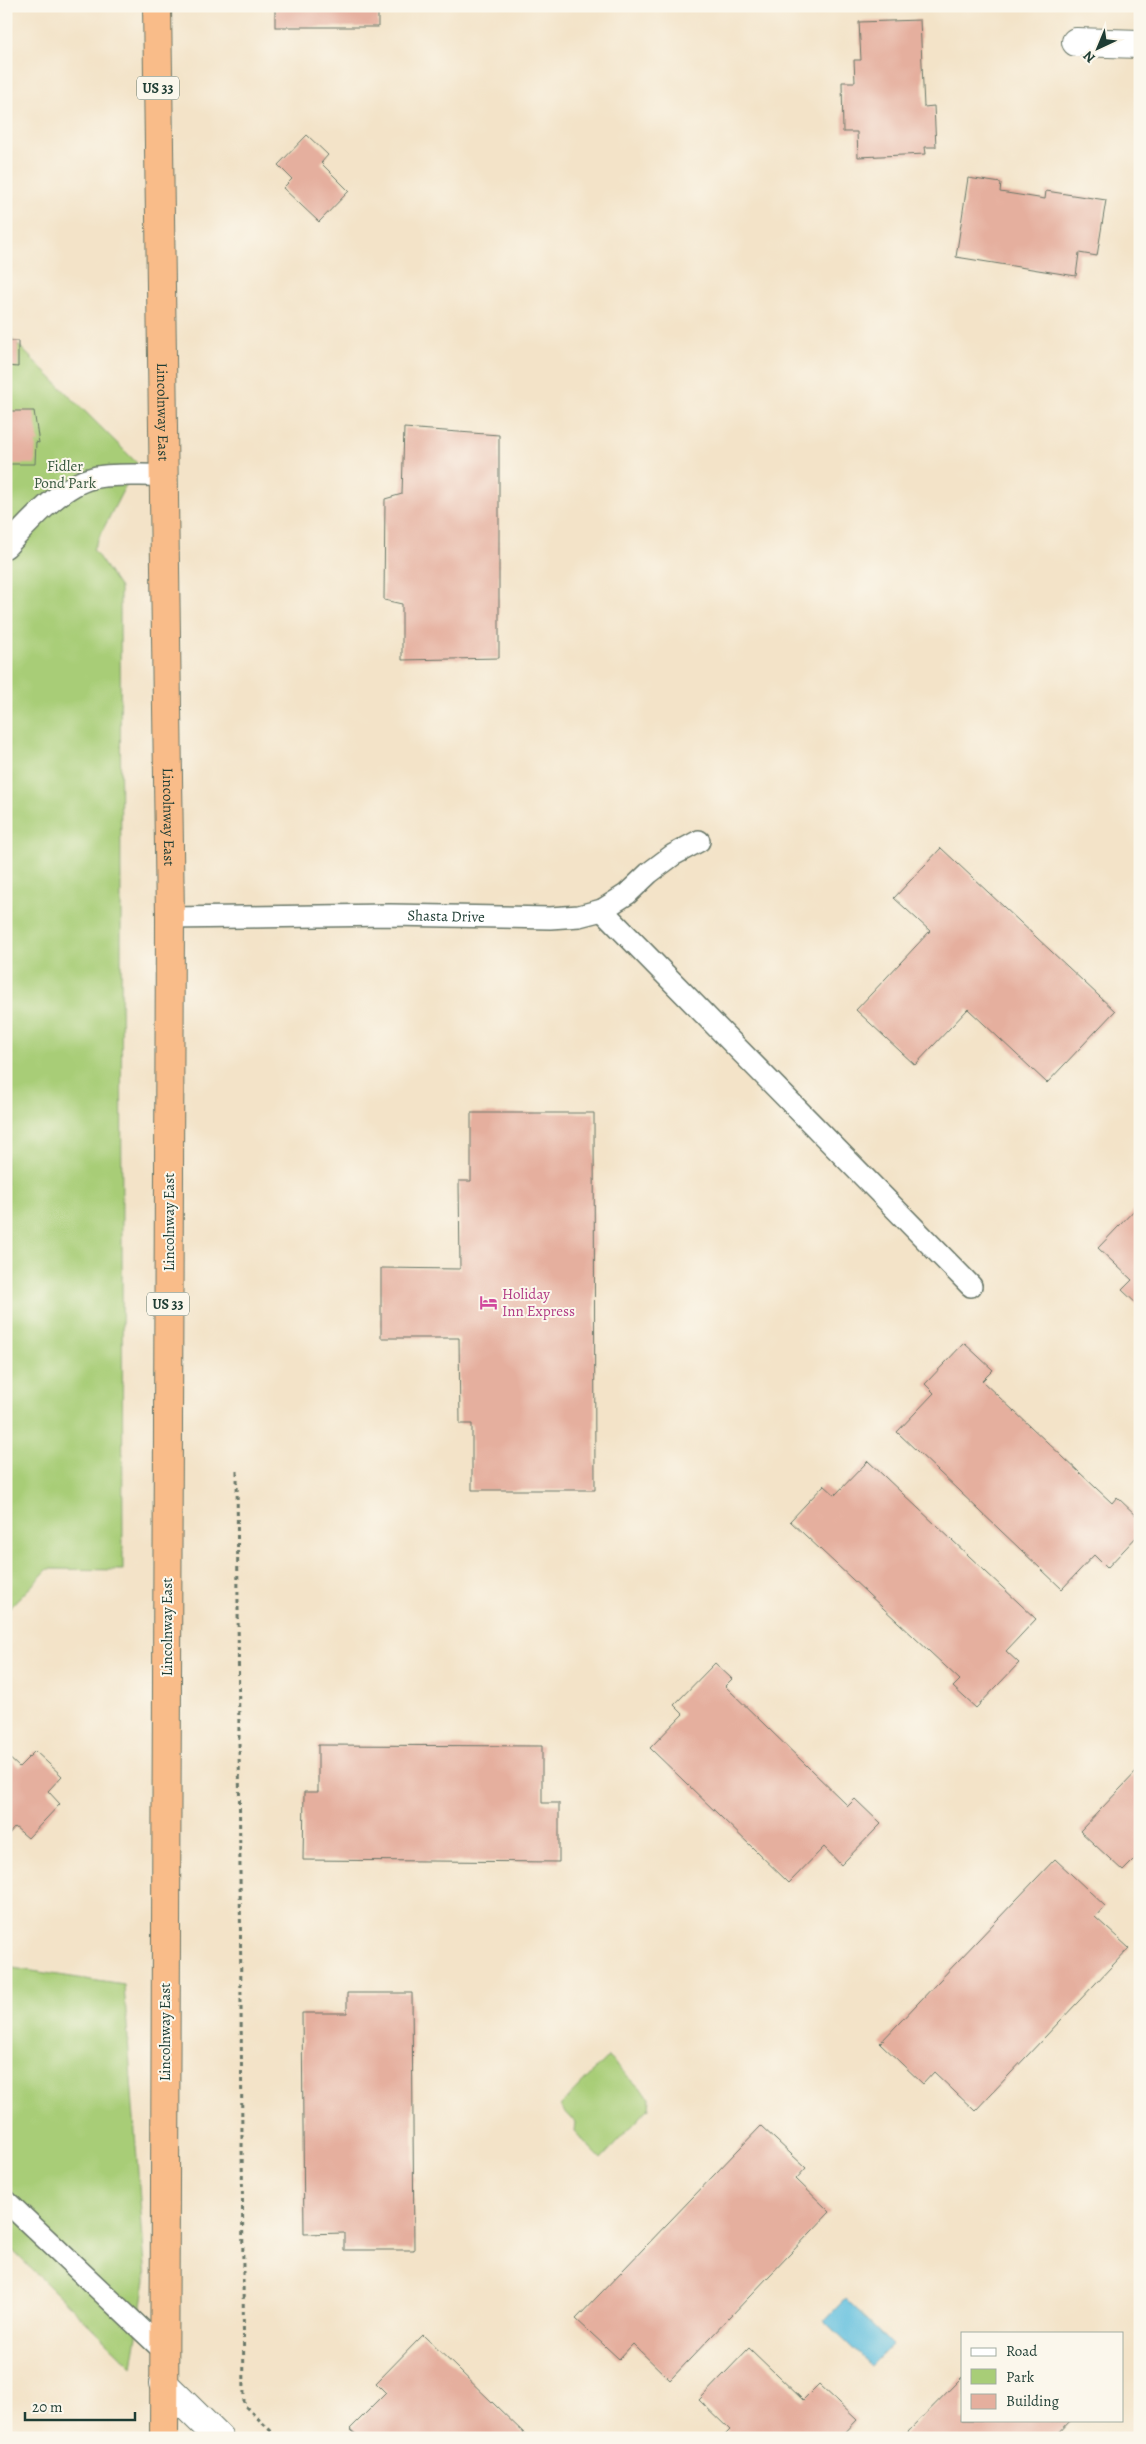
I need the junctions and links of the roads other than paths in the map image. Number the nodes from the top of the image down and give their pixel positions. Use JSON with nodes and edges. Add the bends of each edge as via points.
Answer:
{"nodes":[{"id":1,"x":157,"y":6,"type":"edge"},
{"id":2,"x":1076,"y":42,"type":"dead end"},
{"id":3,"x":1140,"y":44,"type":"edge"},
{"id":4,"x":163,"y":475,"type":"junction"},
{"id":5,"x":6,"y":547,"type":"edge"},
{"id":6,"x":699,"y":841,"type":"dead end"},
{"id":7,"x":602,"y":910,"type":"junction"},
{"id":8,"x":170,"y":918,"type":"junction"},
{"id":9,"x":970,"y":1286,"type":"dead end"},
{"id":10,"x":6,"y":2201,"type":"edge"},
{"id":11,"x":164,"y":2350,"type":"junction"},
{"id":12,"x":163,"y":2383,"type":"junction"},
{"id":13,"x":164,"y":2438,"type":"edge"},
{"id":14,"x":219,"y":2438,"type":"edge"}],
"edges":[{"from":1,"to":4,"type":"highway","name":"Lincolnway East","number":"US 33"},
{"from":2,"to":3,"type":"street"},
{"from":4,"to":5,"type":"lane","via":[[94,477],[74,485],[34,518]]},
{"from":4,"to":8,"type":"highway","name":"Lincolnway East","number":"US 33"},
{"from":6,"to":7,"type":"lane","name":"Shasta Drive","via":[[673,855],[627,894]]},
{"from":7,"to":8,"type":"lane","name":"Shasta Drive","via":[[550,918],[390,915]]},
{"from":7,"to":9,"type":"lane"},
{"from":8,"to":11,"type":"highway","name":"Lincolnway East","number":"US 33"},
{"from":10,"to":11,"type":"lane"},
{"from":11,"to":12,"type":"highway","name":"Lincolnway East","number":"US 33"},
{"from":12,"to":13,"type":"highway","name":"Lincolnway East","number":"US 33"},
{"from":12,"to":14,"type":"street"}]}
